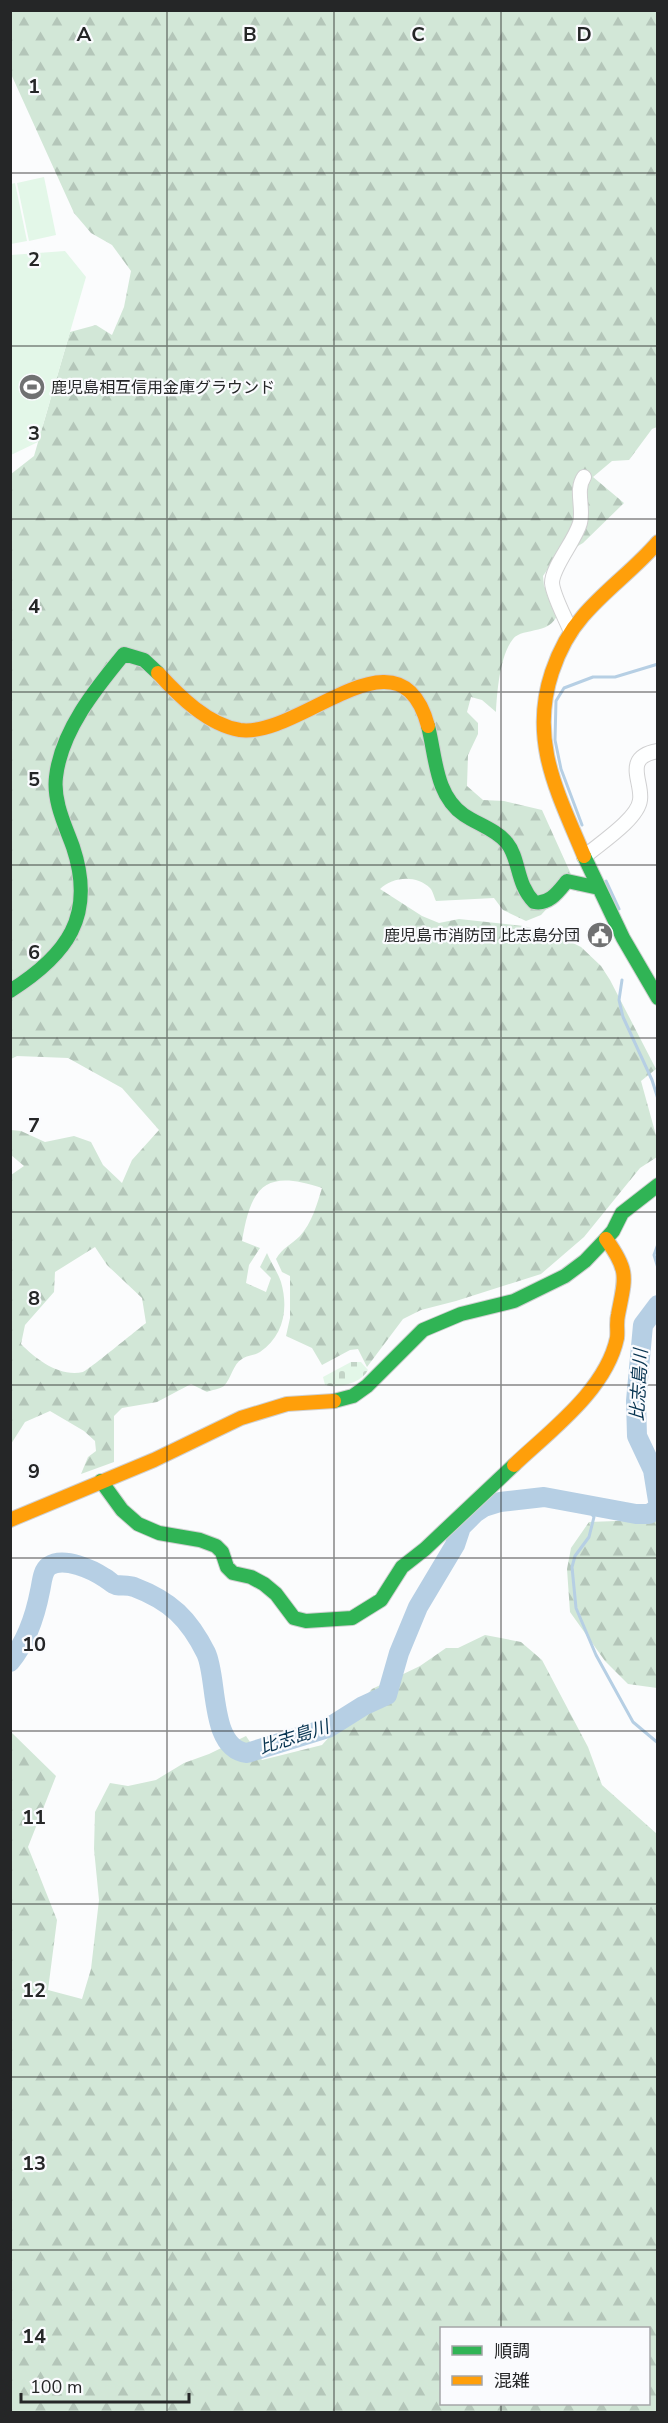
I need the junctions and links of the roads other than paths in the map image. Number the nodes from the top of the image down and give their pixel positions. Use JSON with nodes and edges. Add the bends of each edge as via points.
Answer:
{"nodes":[{"id":1,"x":584,"y":477,"type":"dead end"},
{"id":2,"x":657,"y":542,"type":"edge"},
{"id":3,"x":571,"y":632,"type":"junction"},
{"id":4,"x":657,"y":752,"type":"edge"},
{"id":5,"x":584,"y":856,"type":"junction"},
{"id":6,"x":599,"y":888,"type":"junction"},
{"id":7,"x":10,"y":991,"type":"edge"},
{"id":8,"x":657,"y":998,"type":"edge"},
{"id":9,"x":657,"y":1185,"type":"edge"},
{"id":10,"x":606,"y":1239,"type":"junction"},
{"id":11,"x":101,"y":1481,"type":"junction"},
{"id":12,"x":10,"y":1520,"type":"edge"}],
"edges":[{"from":1,"to":3,"type":"street","via":[[580,487],[581,522],[552,584]]},
{"from":2,"to":3,"type":"street"},
{"from":3,"to":5,"type":"street","via":[[546,691],[543,731],[551,777]]},
{"from":4,"to":5,"type":"street","via":[[643,756],[637,765],[640,799],[635,813]]},
{"from":5,"to":6,"type":"street"},
{"from":6,"to":7,"type":"street","via":[[567,881],[550,900],[540,904],[527,896],[507,843],[451,805],[441,785],[421,704],[406,686],[391,682],[367,684],[279,723],[255,730],[236,729],[188,702],[148,662],[124,654],[99,685],[74,728],[57,770],[57,798],[84,894],[76,927],[50,964]]},
{"from":6,"to":8,"type":"street","via":[[619,934]]},
{"from":9,"to":10,"type":"street","via":[[622,1214]]},
{"from":10,"to":11,"type":"street","via":[[585,1262],[541,1290],[423,1330],[353,1396],[287,1404],[241,1418]]},
{"from":10,"to":11,"type":"street","via":[[618,1255],[626,1277],[617,1338],[593,1388],[402,1567],[381,1600],[352,1618],[294,1618],[270,1588],[229,1569],[218,1547],[193,1537],[148,1530],[129,1519]]},
{"from":11,"to":12,"type":"street"}]}
